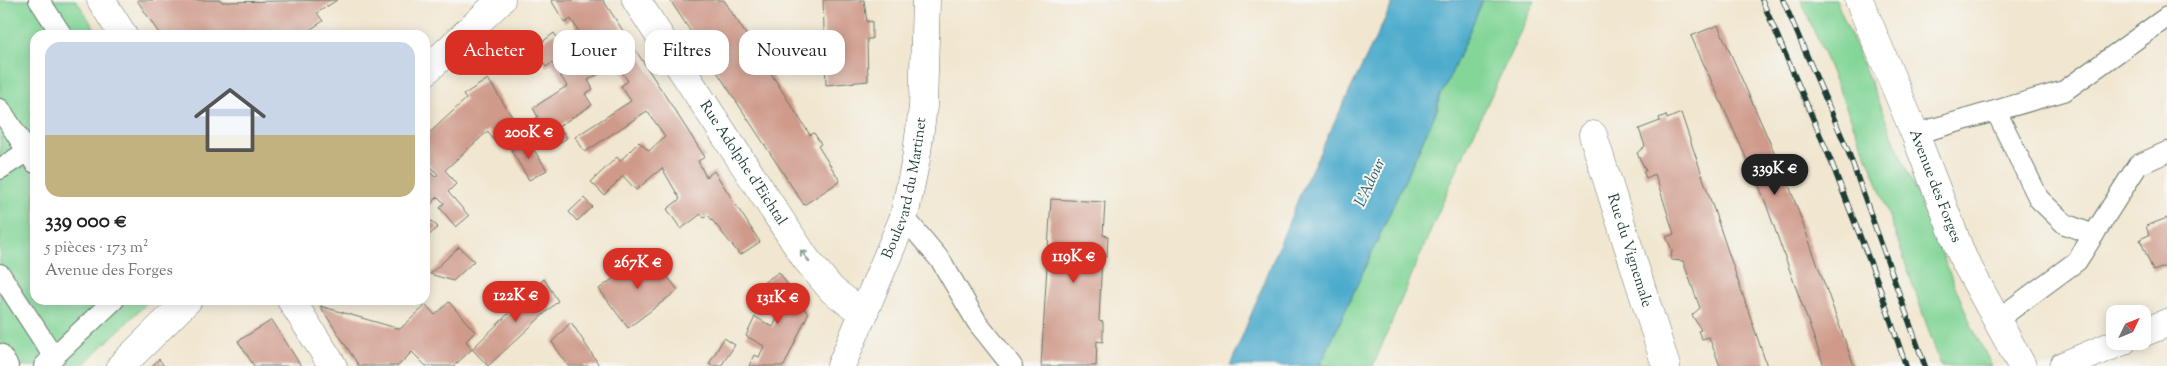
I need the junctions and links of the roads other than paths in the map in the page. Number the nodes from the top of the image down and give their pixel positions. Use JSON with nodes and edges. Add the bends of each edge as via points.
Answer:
{"nodes":[{"id":1,"x":39,"y":0,"type":"edge"},
{"id":2,"x":101,"y":0,"type":"edge"},
{"id":3,"x":501,"y":0,"type":"edge"},
{"id":4,"x":636,"y":0,"type":"edge"},
{"id":5,"x":926,"y":0,"type":"edge"},
{"id":6,"x":1859,"y":0,"type":"edge"},
{"id":7,"x":2167,"y":17,"type":"edge"},
{"id":8,"x":59,"y":30,"type":"edge"},
{"id":9,"x":120,"y":30,"type":"edge"},
{"id":10,"x":430,"y":67,"type":"edge"},
{"id":11,"x":0,"y":108,"type":"edge"},
{"id":12,"x":1996,"y":111,"type":"junction"},
{"id":13,"x":1915,"y":134,"type":"junction"},
{"id":14,"x":1593,"y":135,"type":"dead end"},
{"id":15,"x":30,"y":150,"type":"edge"},
{"id":16,"x":2167,"y":152,"type":"edge"},
{"id":17,"x":30,"y":154,"type":"edge"},
{"id":18,"x":0,"y":169,"type":"edge"},
{"id":19,"x":904,"y":217,"type":"junction"},
{"id":20,"x":2094,"y":235,"type":"junction"},
{"id":21,"x":0,"y":274,"type":"edge"},
{"id":22,"x":109,"y":305,"type":"edge"},
{"id":23,"x":183,"y":305,"type":"edge"},
{"id":24,"x":294,"y":305,"type":"edge"},
{"id":25,"x":864,"y":314,"type":"junction"},
{"id":26,"x":1997,"y":320,"type":"junction"},
{"id":27,"x":2167,"y":323,"type":"edge"},
{"id":28,"x":2151,"y":329,"type":"edge"},
{"id":29,"x":2106,"y":348,"type":"edge"},
{"id":30,"x":0,"y":354,"type":"edge"},
{"id":31,"x":49,"y":362,"type":"edge"},
{"id":32,"x":8,"y":366,"type":"edge"},
{"id":33,"x":120,"y":366,"type":"edge"},
{"id":34,"x":333,"y":366,"type":"edge"},
{"id":35,"x":841,"y":366,"type":"edge"},
{"id":36,"x":1012,"y":366,"type":"edge"},
{"id":37,"x":1666,"y":366,"type":"edge"},
{"id":38,"x":2022,"y":366,"type":"edge"},
{"id":39,"x":2063,"y":366,"type":"edge"}],
"edges":[{"from":1,"to":8,"type":"lane"},
{"from":2,"to":9,"type":"street"},
{"from":3,"to":10,"type":"street"},
{"from":25,"to":4,"type":"street","name":"Rue Adolphe d'Eichtal","one_way":true,"via":[[832,290],[806,259]]},
{"from":5,"to":19,"type":"street","name":"Boulevard du Martinet","via":[[923,107]]},
{"from":6,"to":13,"type":"street","name":"Avenue des Forges"},
{"from":7,"to":12,"type":"lane","via":[[2064,91]]},
{"from":11,"to":15,"type":"lane"},
{"from":12,"to":13,"type":"lane"},
{"from":12,"to":20,"type":"lane","via":[[2039,199],[2065,224]]},
{"from":13,"to":26,"type":"street","name":"Avenue des Forges","via":[[1963,258]]},
{"from":14,"to":37,"type":"street","name":"Rue du Vignemale"},
{"from":16,"to":20,"type":"lane","via":[[2138,165]]},
{"from":17,"to":18,"type":"lane"},
{"from":19,"to":25,"type":"street","name":"Boulevard du Martinet"},
{"from":19,"to":36,"type":"lane","via":[[941,261],[977,322]]},
{"from":20,"to":26,"type":"lane","via":[[2078,261]]},
{"from":21,"to":31,"type":"lane"},
{"from":22,"to":31,"type":"lane"},
{"from":23,"to":33,"type":"street"},
{"from":24,"to":34,"type":"street"},
{"from":25,"to":35,"type":"street","name":"Boulevard du Martinet"},
{"from":26,"to":38,"type":"street","name":"Avenue des Forges"},
{"from":27,"to":28,"type":"street"},
{"from":29,"to":39,"type":"street"},
{"from":30,"to":32,"type":"lane"}]}
